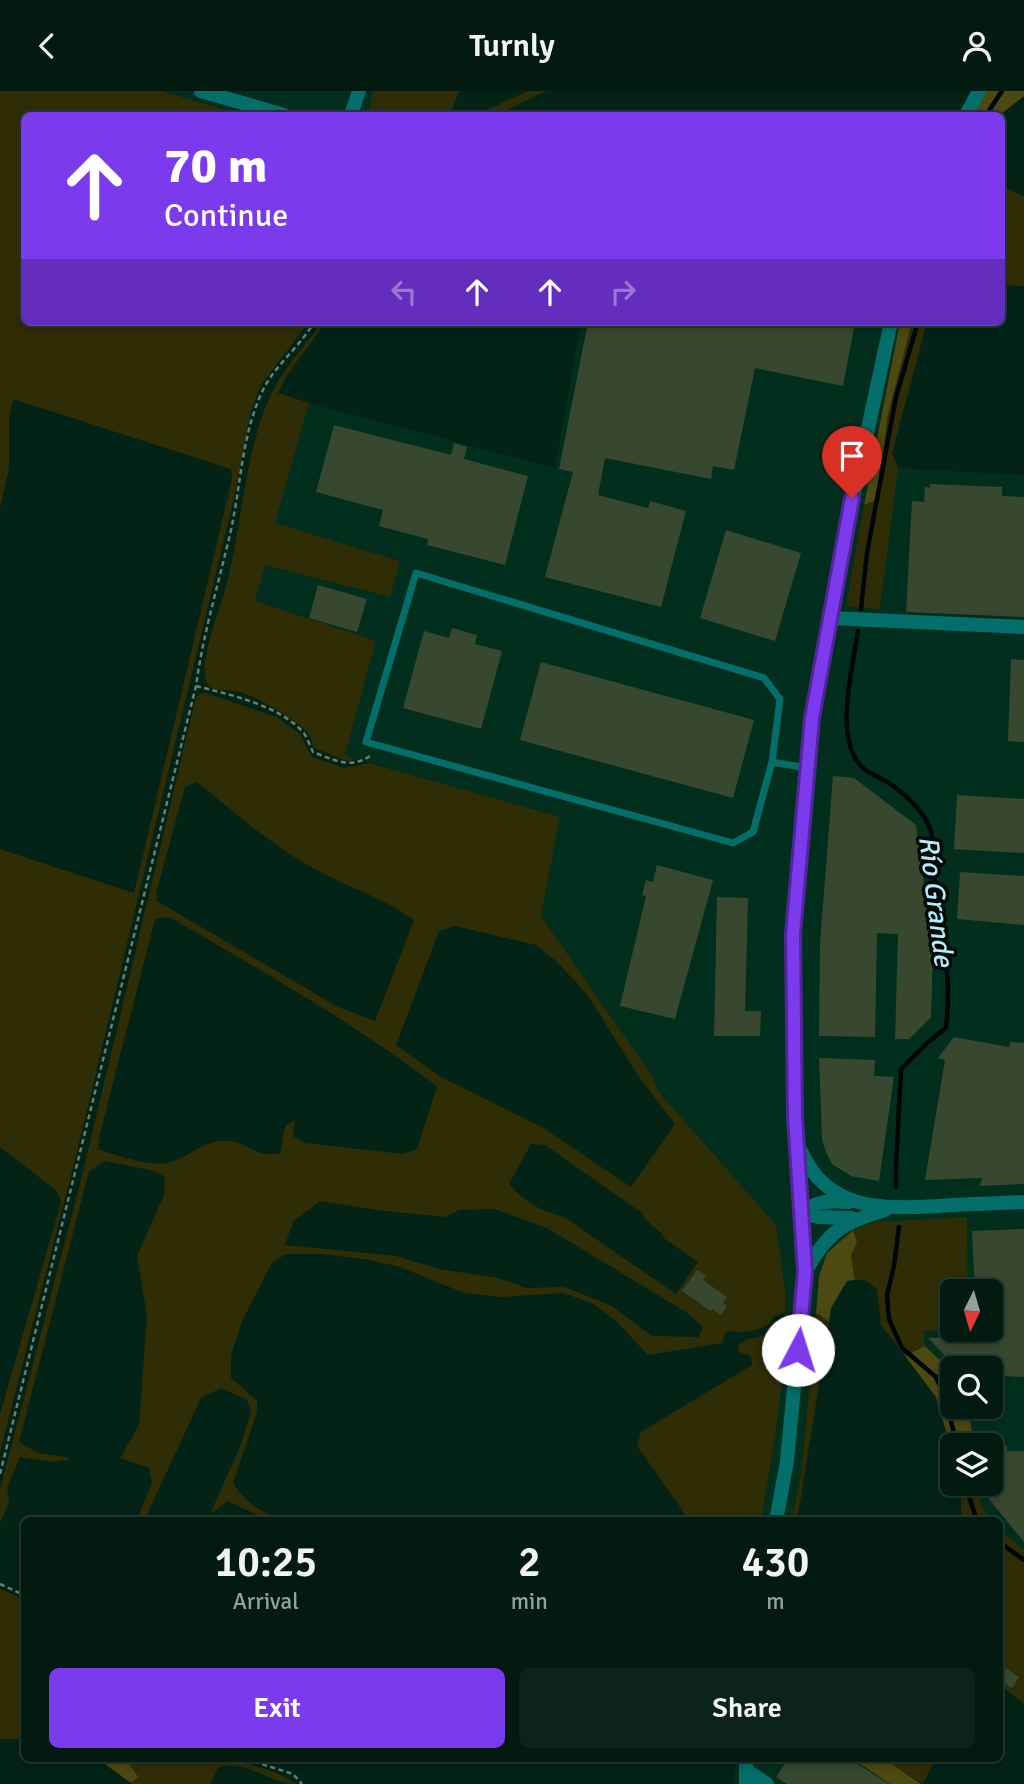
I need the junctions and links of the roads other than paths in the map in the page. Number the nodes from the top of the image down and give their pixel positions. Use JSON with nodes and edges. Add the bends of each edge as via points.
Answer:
{"nodes":[{"id":1,"x":201,"y":91,"type":"edge"},
{"id":2,"x":359,"y":91,"type":"edge"},
{"id":3,"x":979,"y":91,"type":"edge"},
{"id":4,"x":274,"y":112,"type":"edge"},
{"id":5,"x":352,"y":112,"type":"edge"},
{"id":6,"x":968,"y":112,"type":"edge"},
{"id":7,"x":890,"y":326,"type":"edge"},
{"id":8,"x":829,"y":618,"type":"junction"},
{"id":9,"x":1024,"y":627,"type":"edge"},
{"id":10,"x":772,"y":762,"type":"junction"},
{"id":11,"x":807,"y":768,"type":"junction"},
{"id":12,"x":797,"y":1140,"type":"junction"},
{"id":13,"x":854,"y":1202,"type":"junction"},
{"id":14,"x":1024,"y":1202,"type":"edge"},
{"id":15,"x":889,"y":1208,"type":"junction"},
{"id":16,"x":802,"y":1213,"type":"junction"},
{"id":17,"x":856,"y":1218,"type":"junction"},
{"id":18,"x":805,"y":1272,"type":"junction"},
{"id":19,"x":777,"y":1517,"type":"edge"},
{"id":20,"x":746,"y":1771,"type":"edge"},
{"id":21,"x":767,"y":1784,"type":"edge"}],
"edges":[{"from":1,"to":4,"type":"street"},
{"from":2,"to":5,"type":"street"},
{"from":3,"to":6,"type":"street"},
{"from":7,"to":8,"type":"street"},
{"from":8,"to":9,"type":"street"},
{"from":8,"to":11,"type":"street"},
{"from":10,"to":10,"type":"lane","via":[[753,832],[733,843],[366,742],[416,573],[764,678],[780,699]]},
{"from":10,"to":11,"type":"lane"},
{"from":11,"to":12,"type":"street","via":[[793,934]]},
{"from":12,"to":13,"type":"street","via":[[808,1167],[831,1191]]},
{"from":12,"to":16,"type":"street"},
{"from":13,"to":15,"type":"street"},
{"from":13,"to":16,"type":"street","via":[[824,1201]]},
{"from":14,"to":15,"type":"street"},
{"from":15,"to":17,"type":"street"},
{"from":16,"to":17,"type":"street"},
{"from":16,"to":18,"type":"street"},
{"from":17,"to":18,"type":"street","via":[[836,1229]]},
{"from":18,"to":19,"type":"street","via":[[787,1461]]},
{"from":20,"to":21,"type":"street"}]}
